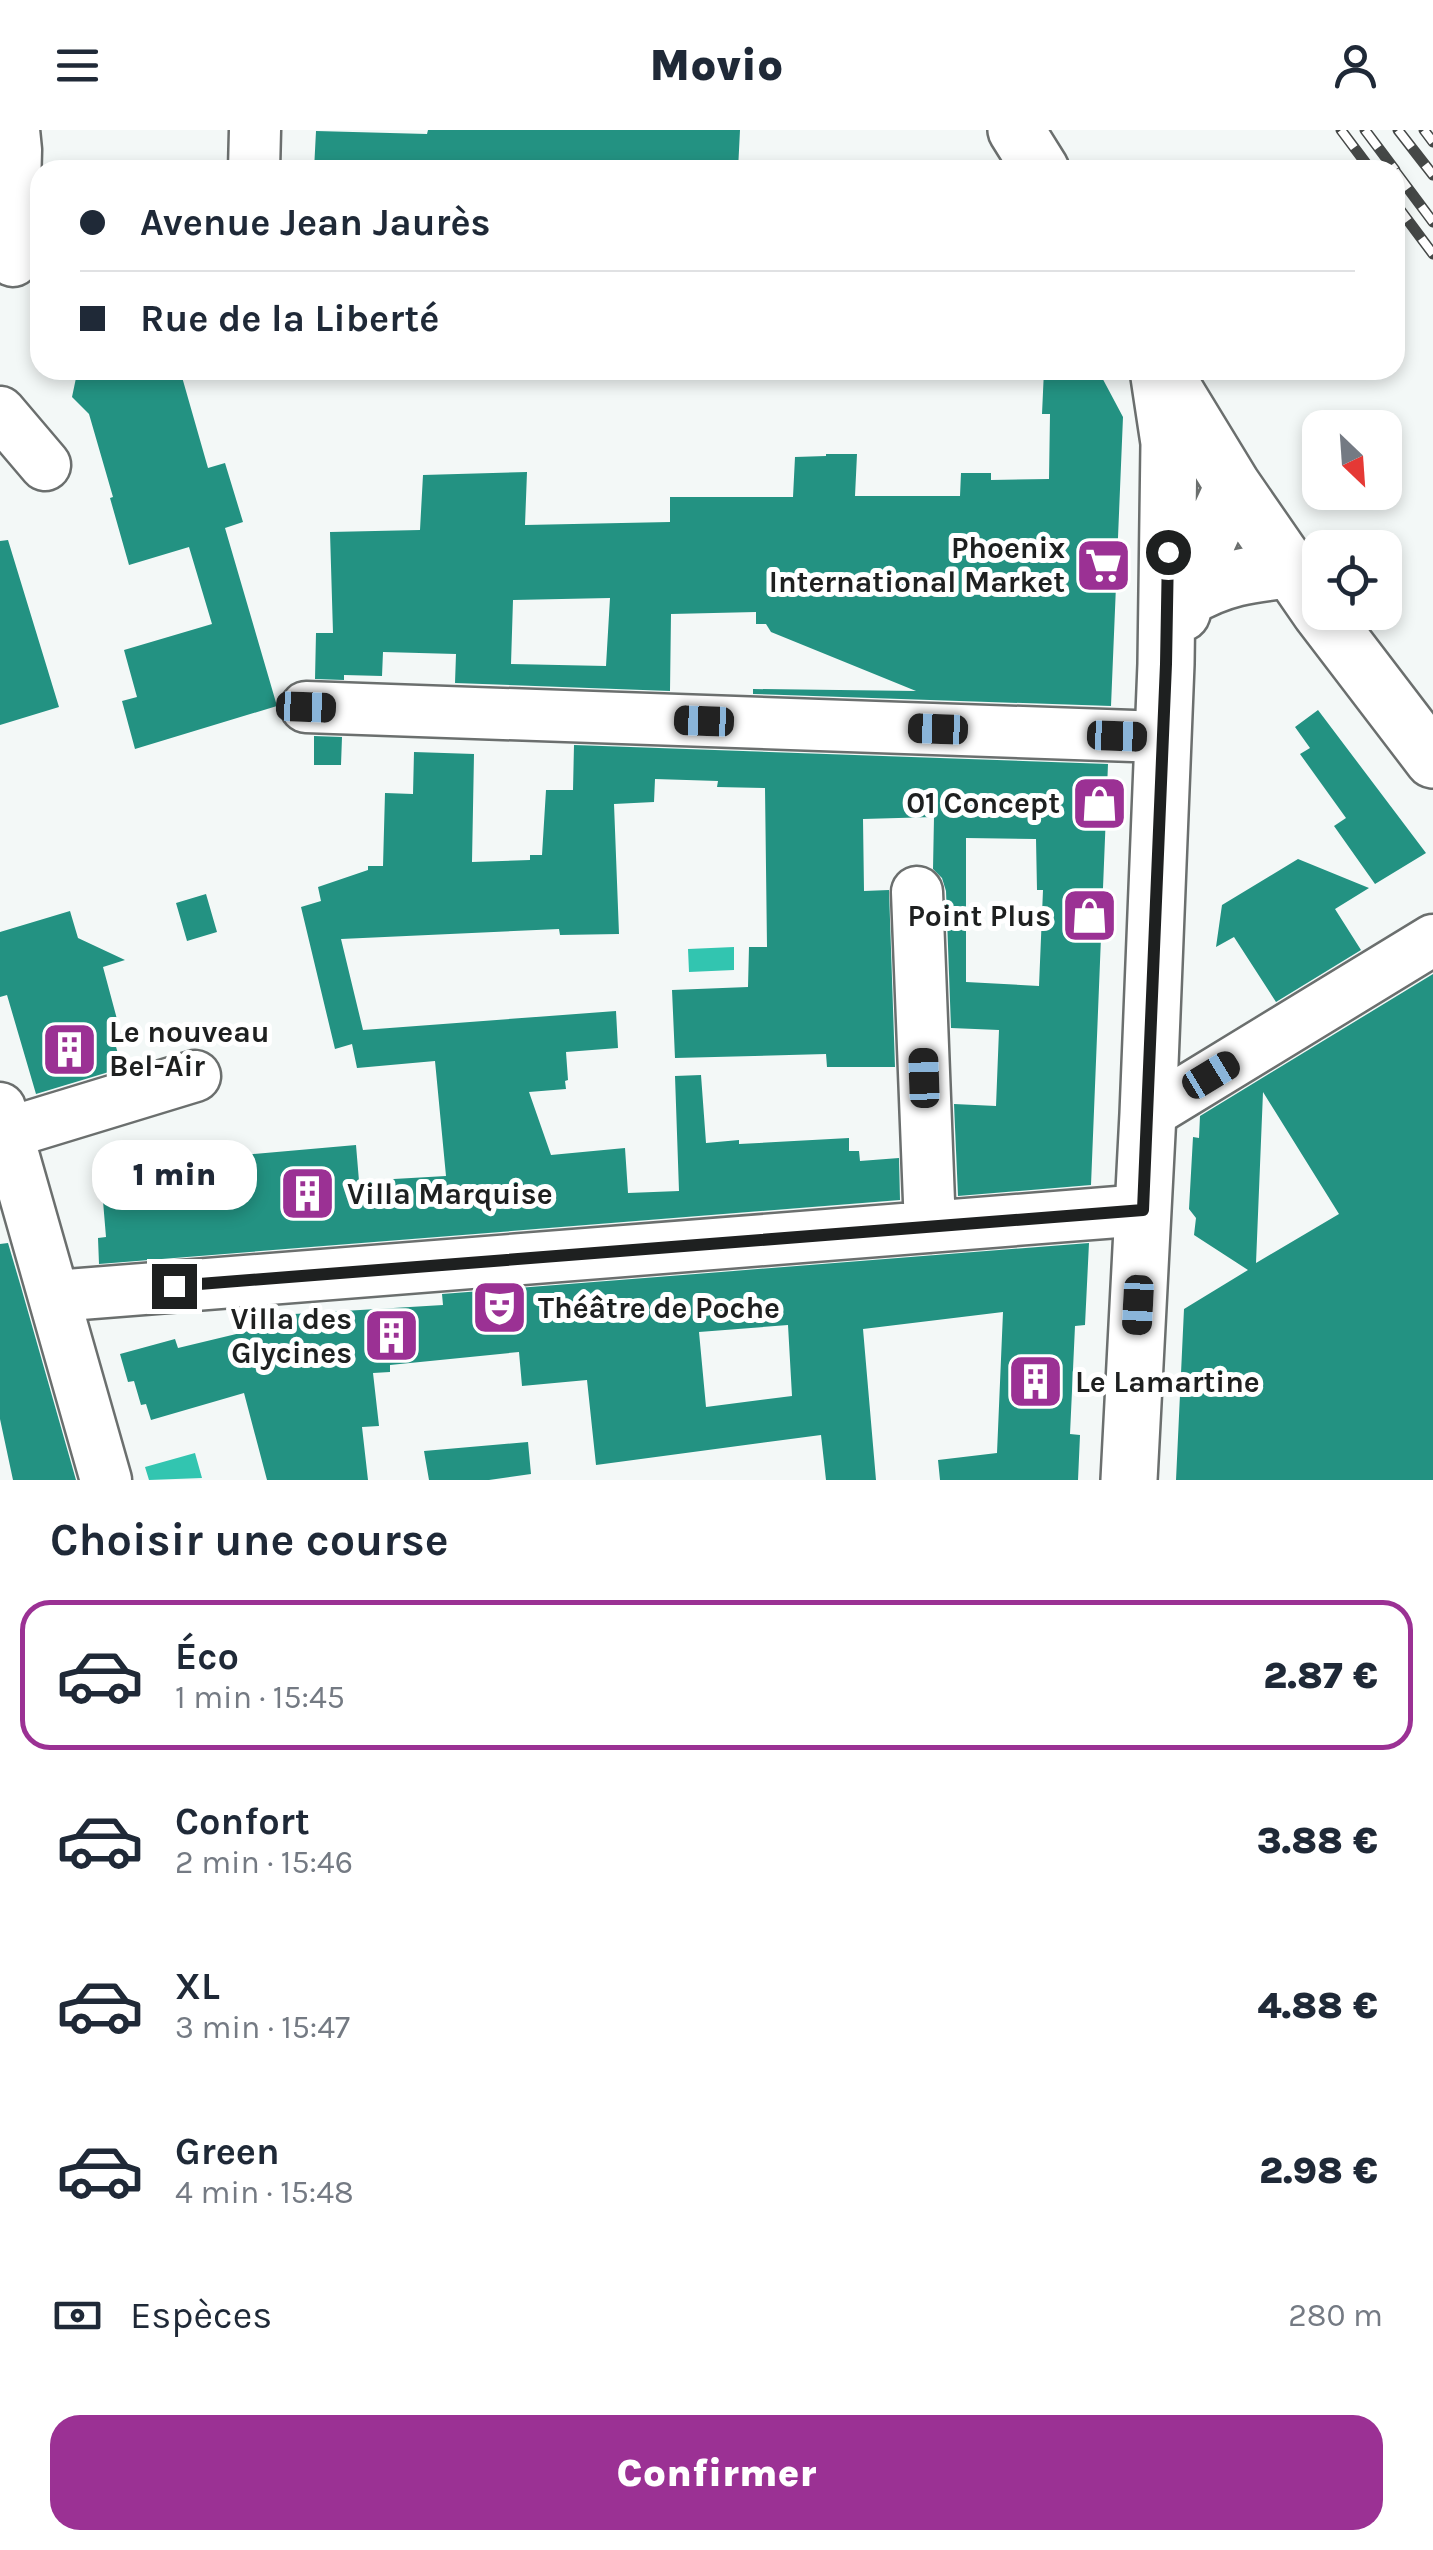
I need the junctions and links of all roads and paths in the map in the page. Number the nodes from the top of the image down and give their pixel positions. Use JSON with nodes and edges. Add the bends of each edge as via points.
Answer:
{"nodes":[{"id":1,"x":14,"y":130,"type":"edge"},
{"id":2,"x":256,"y":130,"type":"edge"},
{"id":3,"x":254,"y":160,"type":"edge"},
{"id":4,"x":18,"y":261,"type":"edge"},
{"id":5,"x":1161,"y":380,"type":"edge"},
{"id":6,"x":1166,"y":380,"type":"edge"},
{"id":7,"x":0,"y":412,"type":"edge"},
{"id":8,"x":45,"y":464,"type":"dead end"},
{"id":9,"x":1233,"y":486,"type":"junction"},
{"id":10,"x":1302,"y":586,"type":"edge"},
{"id":11,"x":1302,"y":595,"type":"edge"},
{"id":12,"x":1186,"y":599,"type":"junction"},
{"id":13,"x":1334,"y":630,"type":"edge"},
{"id":14,"x":1166,"y":664,"type":"junction"},
{"id":15,"x":306,"y":707,"type":"dead end"},
{"id":16,"x":1162,"y":737,"type":"junction"},
{"id":17,"x":1433,"y":760,"type":"edge"},
{"id":18,"x":916,"y":892,"type":"dead end"},
{"id":19,"x":1433,"y":940,"type":"edge"},
{"id":20,"x":194,"y":1076,"type":"dead end"},
{"id":21,"x":1148,"y":1114,"type":"junction"},
{"id":22,"x":4,"y":1121,"type":"edge"},
{"id":23,"x":1143,"y":1210,"type":"junction"},
{"id":24,"x":930,"y":1227,"type":"junction"},
{"id":25,"x":55,"y":1296,"type":"junction"},
{"id":26,"x":106,"y":1480,"type":"edge"},
{"id":27,"x":1129,"y":1480,"type":"edge"}],
"edges":[{"from":1,"to":4,"type":"street"},
{"from":2,"to":3,"type":"street"},
{"from":5,"to":14,"type":"main road","via":[[1169,443]]},
{"from":6,"to":9,"type":"main road"},
{"from":7,"to":8,"type":"street"},
{"from":9,"to":10,"type":"main road"},
{"from":9,"to":12,"type":"main road"},
{"from":11,"to":12,"type":"main road","via":[[1246,575]]},
{"from":12,"to":14,"type":"main road"},
{"from":13,"to":17,"type":"main road"},
{"from":14,"to":16,"type":"main road"},
{"from":15,"to":16,"type":"street"},
{"from":16,"to":21,"type":"main road"},
{"from":18,"to":24,"type":"street"},
{"from":19,"to":21,"type":"street"},
{"from":20,"to":22,"type":"street"},
{"from":21,"to":23,"type":"main road"},
{"from":22,"to":25,"type":"street"},
{"from":23,"to":24,"type":"street"},
{"from":23,"to":27,"type":"main road"},
{"from":24,"to":25,"type":"street"},
{"from":25,"to":26,"type":"street"}]}
